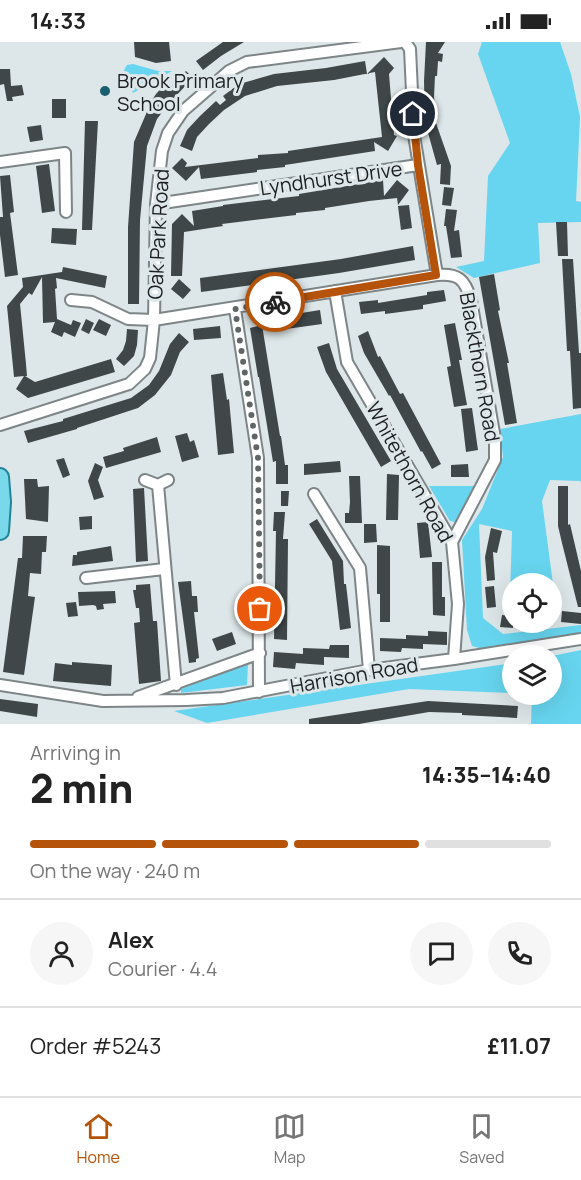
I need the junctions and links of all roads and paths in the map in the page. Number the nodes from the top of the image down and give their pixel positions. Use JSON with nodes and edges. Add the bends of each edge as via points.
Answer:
{"nodes":[{"id":1,"x":403,"y":42,"type":"edge"},
{"id":2,"x":0,"y":162,"type":"edge"},
{"id":3,"x":418,"y":165,"type":"junction"},
{"id":4,"x":156,"y":204,"type":"junction"},
{"id":5,"x":66,"y":212,"type":"dead end"},
{"id":6,"x":436,"y":275,"type":"junction"},
{"id":7,"x":336,"y":291,"type":"junction"},
{"id":8,"x":71,"y":300,"type":"dead end"},
{"id":9,"x":235,"y":309,"type":"junction"},
{"id":10,"x":154,"y":320,"type":"junction"},
{"id":11,"x":0,"y":425,"type":"edge"},
{"id":12,"x":0,"y":477,"type":"edge"},
{"id":13,"x":145,"y":480,"type":"dead end"},
{"id":14,"x":314,"y":494,"type":"dead end"},
{"id":15,"x":0,"y":531,"type":"edge"},
{"id":16,"x":452,"y":542,"type":"junction"},
{"id":17,"x":164,"y":569,"type":"junction"},
{"id":18,"x":86,"y":578,"type":"dead end"},
{"id":19,"x":581,"y":639,"type":"edge"},
{"id":20,"x":260,"y":652,"type":"junction"},
{"id":21,"x":454,"y":659,"type":"junction"},
{"id":22,"x":369,"y":670,"type":"junction"},
{"id":23,"x":0,"y":685,"type":"edge"},
{"id":24,"x":176,"y":685,"type":"junction"},
{"id":25,"x":260,"y":692,"type":"junction"},
{"id":26,"x":127,"y":701,"type":"junction"}],
"edges":[{"from":1,"to":3,"type":"street","name":"Lyndhurst Drive","via":[[410,49]]},
{"from":1,"to":4,"type":"street","name":"Oak Park Road","via":[[247,62],[235,67],[183,111],[168,133]]},
{"from":2,"to":5,"type":"street","via":[[65,153]]},
{"from":3,"to":4,"type":"street","name":"Lyndhurst Drive"},
{"from":3,"to":6,"type":"street"},
{"from":4,"to":10,"type":"street","name":"Oak Park Road"},
{"from":6,"to":7,"type":"street"},
{"from":6,"to":16,"type":"street","name":"Blackthorn Road","via":[[458,276],[468,290],[495,439],[495,460]]},
{"from":7,"to":9,"type":"street"},
{"from":7,"to":16,"type":"street","name":"Whitethorn Road","via":[[347,362]]},
{"from":8,"to":10,"type":"street","via":[[92,302],[128,319]]},
{"from":9,"to":10,"type":"street"},
{"from":9,"to":20,"type":"street","via":[[258,458]]},
{"from":10,"to":11,"type":"street","name":"Oak Park Road","via":[[150,358],[145,369],[129,384]]},
{"from":12,"to":15,"type":"main road"},
{"from":13,"to":17,"type":"street","via":[[163,482]]},
{"from":14,"to":22,"type":"street","via":[[360,568]]},
{"from":16,"to":21,"type":"street","name":"Whitethorn Road","via":[[458,604]]},
{"from":17,"to":18,"type":"street"},
{"from":17,"to":24,"type":"street"},
{"from":19,"to":21,"type":"street","name":"Harrison Road"},
{"from":20,"to":24,"type":"street","name":"Harrison Road"},
{"from":20,"to":25,"type":"street"},
{"from":21,"to":22,"type":"street","name":"Harrison Road"},
{"from":22,"to":25,"type":"street","name":"Harrison Road"},
{"from":23,"to":26,"type":"street","name":"Harrison Road"},
{"from":24,"to":26,"type":"street","name":"Harrison Road"},
{"from":25,"to":26,"type":"street","name":"Harrison Road","via":[[204,699]]}]}
